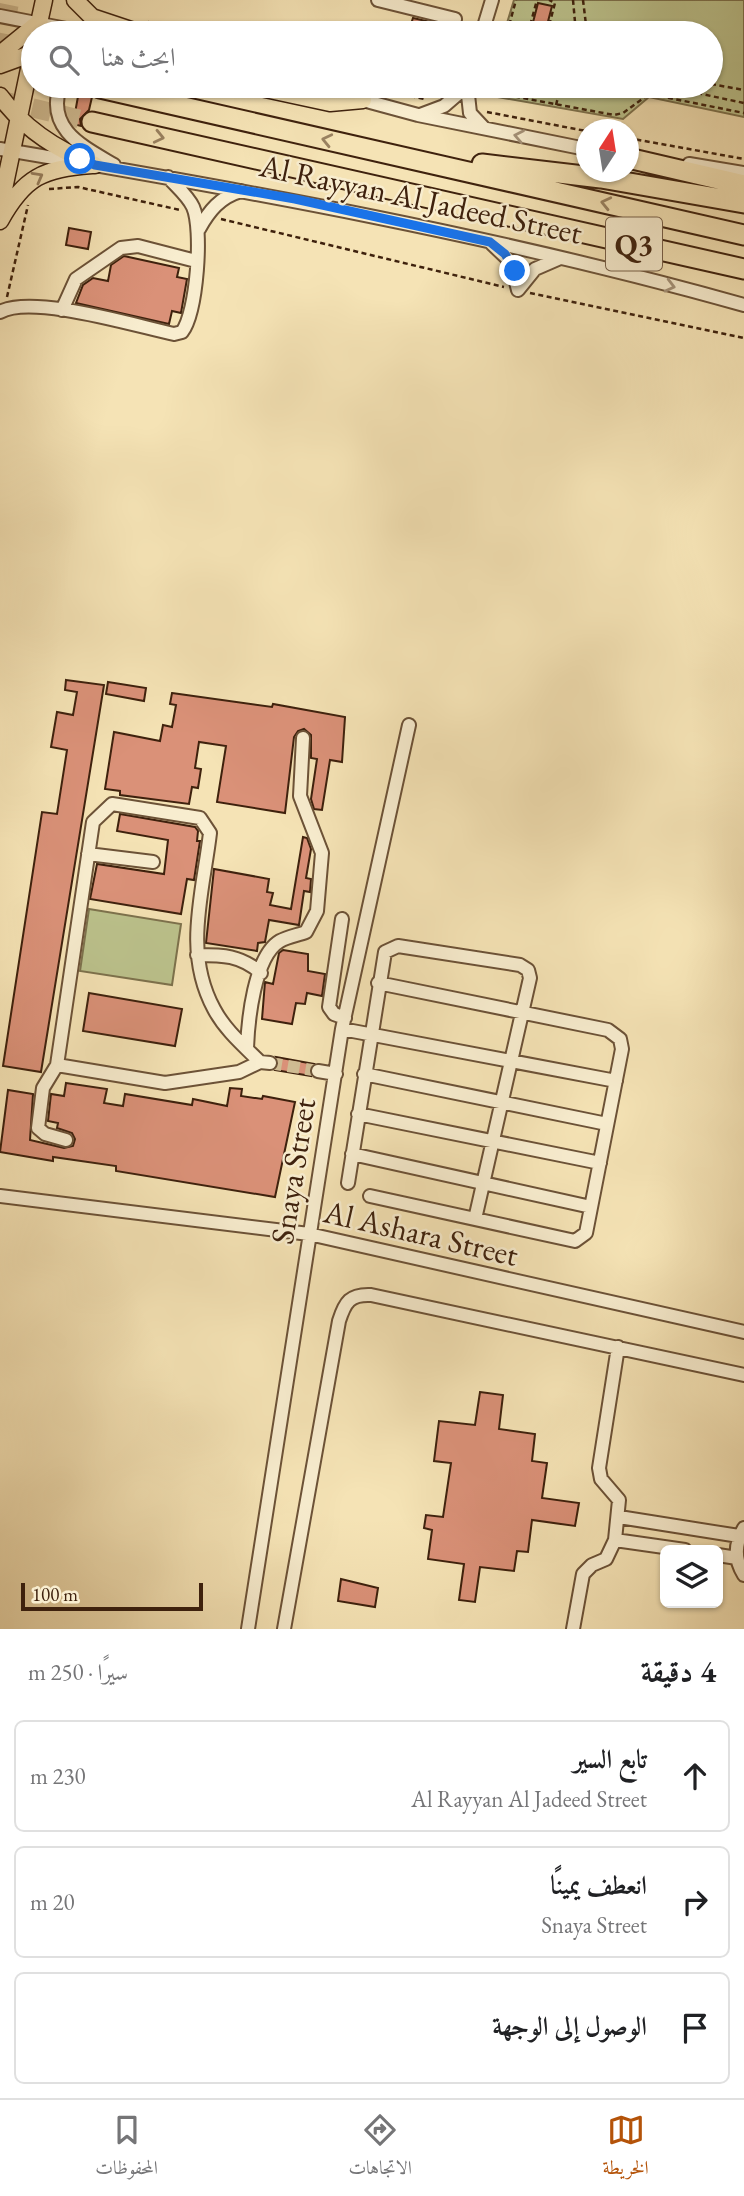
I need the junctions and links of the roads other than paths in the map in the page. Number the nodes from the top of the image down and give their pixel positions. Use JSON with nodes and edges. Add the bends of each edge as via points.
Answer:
{"nodes":[{"id":1,"x":44,"y":0,"type":"edge"},
{"id":2,"x":75,"y":0,"type":"edge"},
{"id":3,"x":378,"y":0,"type":"edge"},
{"id":4,"x":492,"y":0,"type":"edge"},
{"id":5,"x":0,"y":16,"type":"edge"},
{"id":6,"x":455,"y":19,"type":"dead end"},
{"id":7,"x":39,"y":21,"type":"edge"},
{"id":8,"x":104,"y":21,"type":"edge"},
{"id":9,"x":486,"y":21,"type":"edge"},
{"id":10,"x":21,"y":23,"type":"edge"},
{"id":11,"x":21,"y":39,"type":"edge"},
{"id":12,"x":0,"y":54,"type":"edge"},
{"id":13,"x":21,"y":57,"type":"edge"},
{"id":14,"x":0,"y":65,"type":"edge"},
{"id":15,"x":0,"y":96,"type":"edge"},
{"id":16,"x":23,"y":98,"type":"edge"},
{"id":17,"x":59,"y":98,"type":"edge"},
{"id":18,"x":144,"y":98,"type":"edge"},
{"id":19,"x":307,"y":98,"type":"edge"},
{"id":20,"x":356,"y":98,"type":"edge"},
{"id":21,"x":453,"y":98,"type":"edge"},
{"id":22,"x":468,"y":98,"type":"edge"},
{"id":23,"x":363,"y":100,"type":"junction"},
{"id":24,"x":418,"y":115,"type":"junction"},
{"id":25,"x":19,"y":119,"type":"junction"},
{"id":26,"x":92,"y":122,"type":"tunnel mouth"},
{"id":27,"x":487,"y":130,"type":"junction"},
{"id":28,"x":576,"y":147,"type":"edge"},
{"id":29,"x":6,"y":150,"type":"edge"},
{"id":30,"x":394,"y":155,"type":"junction"},
{"id":31,"x":639,"y":158,"type":"edge"},
{"id":32,"x":639,"y":159,"type":"edge"},
{"id":33,"x":95,"y":165,"type":"junction"},
{"id":34,"x":121,"y":170,"type":"junction"},
{"id":35,"x":744,"y":173,"type":"edge"},
{"id":36,"x":168,"y":177,"type":"junction"},
{"id":37,"x":744,"y":185,"type":"edge"},
{"id":38,"x":244,"y":190,"type":"junction"},
{"id":39,"x":744,"y":203,"type":"edge"},
{"id":40,"x":0,"y":208,"type":"edge"},
{"id":41,"x":200,"y":215,"type":"junction"},
{"id":42,"x":0,"y":221,"type":"edge"},
{"id":43,"x":744,"y":235,"type":"edge"},
{"id":44,"x":490,"y":242,"type":"junction"},
{"id":45,"x":561,"y":259,"type":"junction"},
{"id":46,"x":196,"y":261,"type":"junction"},
{"id":47,"x":706,"y":261,"type":"junction"},
{"id":48,"x":744,"y":269,"type":"edge"},
{"id":49,"x":744,"y":275,"type":"edge"},
{"id":50,"x":744,"y":305,"type":"edge"},
{"id":51,"x":62,"y":310,"type":"junction"},
{"id":52,"x":2,"y":311,"type":"edge"},
{"id":53,"x":409,"y":726,"type":"dead end"},
{"id":54,"x":303,"y":738,"type":"dead end"},
{"id":55,"x":88,"y":854,"type":"junction"},
{"id":56,"x":153,"y":862,"type":"dead end"},
{"id":57,"x":342,"y":919,"type":"dead end"},
{"id":58,"x":197,"y":955,"type":"junction"},
{"id":59,"x":261,"y":973,"type":"junction"},
{"id":60,"x":378,"y":983,"type":"junction"},
{"id":61,"x":522,"y":1012,"type":"junction"},
{"id":62,"x":344,"y":1023,"type":"junction"},
{"id":63,"x":370,"y":1033,"type":"junction"},
{"id":64,"x":247,"y":1048,"type":"junction"},
{"id":65,"x":511,"y":1060,"type":"junction"},
{"id":66,"x":57,"y":1065,"type":"junction"},
{"id":67,"x":318,"y":1071,"type":"tunnel mouth"},
{"id":68,"x":336,"y":1074,"type":"junction"},
{"id":69,"x":364,"y":1074,"type":"junction"},
{"id":70,"x":616,"y":1081,"type":"junction"},
{"id":71,"x":501,"y":1102,"type":"junction"},
{"id":72,"x":358,"y":1114,"type":"junction"},
{"id":73,"x":607,"y":1124,"type":"junction"},
{"id":74,"x":66,"y":1140,"type":"dead end"},
{"id":75,"x":492,"y":1141,"type":"junction"},
{"id":76,"x":352,"y":1154,"type":"junction"},
{"id":77,"x":600,"y":1163,"type":"junction"},
{"id":78,"x":348,"y":1183,"type":"dead end"},
{"id":79,"x":483,"y":1183,"type":"junction"},
{"id":80,"x":0,"y":1196,"type":"edge"},
{"id":81,"x":370,"y":1196,"type":"dead end"},
{"id":82,"x":591,"y":1207,"type":"junction"},
{"id":83,"x":475,"y":1219,"type":"junction"},
{"id":84,"x":309,"y":1234,"type":"junction"},
{"id":85,"x":744,"y":1332,"type":"edge"},
{"id":86,"x":618,"y":1347,"type":"junction"},
{"id":87,"x":744,"y":1375,"type":"edge"},
{"id":88,"x":619,"y":1517,"type":"junction"},
{"id":89,"x":677,"y":1526,"type":"junction"},
{"id":90,"x":742,"y":1532,"type":"edge"},
{"id":91,"x":615,"y":1540,"type":"junction"},
{"id":92,"x":679,"y":1545,"type":"edge"},
{"id":93,"x":660,"y":1546,"type":"edge"},
{"id":94,"x":723,"y":1556,"type":"edge"},
{"id":95,"x":737,"y":1558,"type":"junction"},
{"id":96,"x":744,"y":1575,"type":"edge"},
{"id":97,"x":248,"y":1629,"type":"edge"},
{"id":98,"x":284,"y":1629,"type":"edge"},
{"id":99,"x":573,"y":1629,"type":"edge"}],
"edges":[{"from":1,"to":7,"type":"main road"},
{"from":2,"to":8,"type":"main road","via":[[92,17]]},
{"from":3,"to":6,"type":"street"},
{"from":4,"to":9,"type":"street"},
{"from":5,"to":10,"type":"street"},
{"from":11,"to":12,"type":"main road"},
{"from":13,"to":14,"type":"main road"},
{"from":15,"to":25,"type":"main road"},
{"from":16,"to":25,"type":"main road"},
{"from":17,"to":34,"type":"street","via":[[57,111],[68,135]]},
{"from":30,"to":18,"type":"highway","name":"Al Rayyan Al Jadeed Street","number":"Q3","one_way":true},
{"from":19,"to":23,"type":"main road","via":[[330,103]]},
{"from":20,"to":23,"type":"street"},
{"from":21,"to":24,"type":"street"},
{"from":22,"to":27,"type":"street","via":[[470,113]]},
{"from":23,"to":24,"type":"street"},
{"from":24,"to":27,"type":"street"},
{"from":25,"to":29,"type":"main road"},
{"from":25,"to":33,"type":"main road","via":[[52,144]]},
{"from":26,"to":47,"type":"highway","name":"Al Rayyan Al Jadeed Street","number":"Q3","one_way":true},
{"from":28,"to":27,"type":"street","one_way":true},
{"from":29,"to":33,"type":"street","name":"Al Rayyan Al Jadeed Street"},
{"from":29,"to":40,"type":"main road"},
{"from":30,"to":39,"type":"highway","via":[[601,178]]},
{"from":43,"to":30,"type":"highway","name":"Al Rayyan Al Jadeed Street","number":"Q3","one_way":true},
{"from":31,"to":35,"type":"street"},
{"from":32,"to":37,"type":"highway"},
{"from":33,"to":34,"type":"street","name":"Al Rayyan Al Jadeed Street"},
{"from":42,"to":33,"type":"main road","one_way":true,"via":[[25,184],[38,176],[59,168]]},
{"from":34,"to":36,"type":"street","name":"Al Rayyan Al Jadeed Street"},
{"from":36,"to":38,"type":"street","name":"Al Rayyan Al Jadeed Street"},
{"from":36,"to":41,"type":"street"},
{"from":38,"to":41,"type":"street"},
{"from":38,"to":44,"type":"street","name":"Al Rayyan Al Jadeed Street"},
{"from":41,"to":46,"type":"street"},
{"from":44,"to":45,"type":"street","name":"Al Rayyan Al Jadeed Street"},
{"from":44,"to":45,"type":"street","via":[[511,262],[518,290],[535,269]]},
{"from":45,"to":50,"type":"street","name":"Al Rayyan Al Jadeed Street","one_way":true},
{"from":46,"to":51,"type":"street","via":[[138,246],[121,248],[76,279]]},
{"from":46,"to":51,"type":"street","via":[[182,332]]},
{"from":47,"to":48,"type":"highway","name":"Al Rayyan Al Jadeed Street","number":"Q3"},
{"from":47,"to":49,"type":"highway"},
{"from":51,"to":52,"type":"street","via":[[24,304]]},
{"from":53,"to":62,"type":"street","name":"Snaya Street"},
{"from":54,"to":59,"type":"street","via":[[300,796],[322,853],[317,911],[306,932],[280,941],[268,953]]},
{"from":55,"to":56,"type":"street"},
{"from":55,"to":58,"type":"street","via":[[93,822],[112,804],[200,818],[210,833],[197,907]]},
{"from":55,"to":66,"type":"street"},
{"from":57,"to":62,"type":"street","via":[[328,1007]]},
{"from":58,"to":59,"type":"street","via":[[229,955],[246,960]]},
{"from":58,"to":64,"type":"street","via":[[214,1009]]},
{"from":59,"to":64,"type":"street","via":[[249,1009]]},
{"from":60,"to":61,"type":"street"},
{"from":60,"to":61,"type":"street","via":[[383,955],[394,946],[520,965],[530,978]]},
{"from":60,"to":63,"type":"street"},
{"from":61,"to":65,"type":"street"},
{"from":61,"to":70,"type":"street","via":[[613,1031],[622,1049]]},
{"from":62,"to":63,"type":"street"},
{"from":62,"to":68,"type":"street","name":"Snaya Street"},
{"from":63,"to":65,"type":"street"},
{"from":63,"to":69,"type":"street"},
{"from":64,"to":66,"type":"street","via":[[265,1063],[239,1072],[165,1083]]},
{"from":65,"to":70,"type":"street"},
{"from":65,"to":71,"type":"street"},
{"from":66,"to":74,"type":"street","via":[[43,1087],[38,1128]]},
{"from":67,"to":68,"type":"street"},
{"from":68,"to":84,"type":"street","name":"Snaya Street"},
{"from":69,"to":71,"type":"street"},
{"from":69,"to":72,"type":"street"},
{"from":70,"to":73,"type":"street"},
{"from":71,"to":73,"type":"street"},
{"from":71,"to":75,"type":"street"},
{"from":72,"to":75,"type":"street"},
{"from":72,"to":76,"type":"street"},
{"from":73,"to":77,"type":"street"},
{"from":75,"to":77,"type":"street"},
{"from":75,"to":79,"type":"street"},
{"from":76,"to":78,"type":"street"},
{"from":76,"to":79,"type":"street"},
{"from":77,"to":82,"type":"street"},
{"from":79,"to":82,"type":"street"},
{"from":79,"to":83,"type":"street"},
{"from":80,"to":84,"type":"street","name":"Al Ashara Street"},
{"from":81,"to":83,"type":"street"},
{"from":82,"to":83,"type":"street","via":[[586,1233],[575,1241]]},
{"from":84,"to":85,"type":"street","name":"Al Ashara Street"},
{"from":84,"to":97,"type":"street","name":"Snaya Street"},
{"from":86,"to":87,"type":"street"},
{"from":86,"to":88,"type":"street","via":[[599,1468],[601,1479],[619,1500]]},
{"from":86,"to":98,"type":"street","via":[[371,1295],[348,1299],[339,1321]]},
{"from":88,"to":89,"type":"street"},
{"from":88,"to":91,"type":"street"},
{"from":89,"to":90,"type":"street"},
{"from":89,"to":92,"type":"street"},
{"from":90,"to":95,"type":"street"},
{"from":91,"to":93,"type":"street"},
{"from":91,"to":99,"type":"street","via":[[606,1559],[583,1574]]},
{"from":94,"to":95,"type":"street"},
{"from":95,"to":96,"type":"street"}]}
